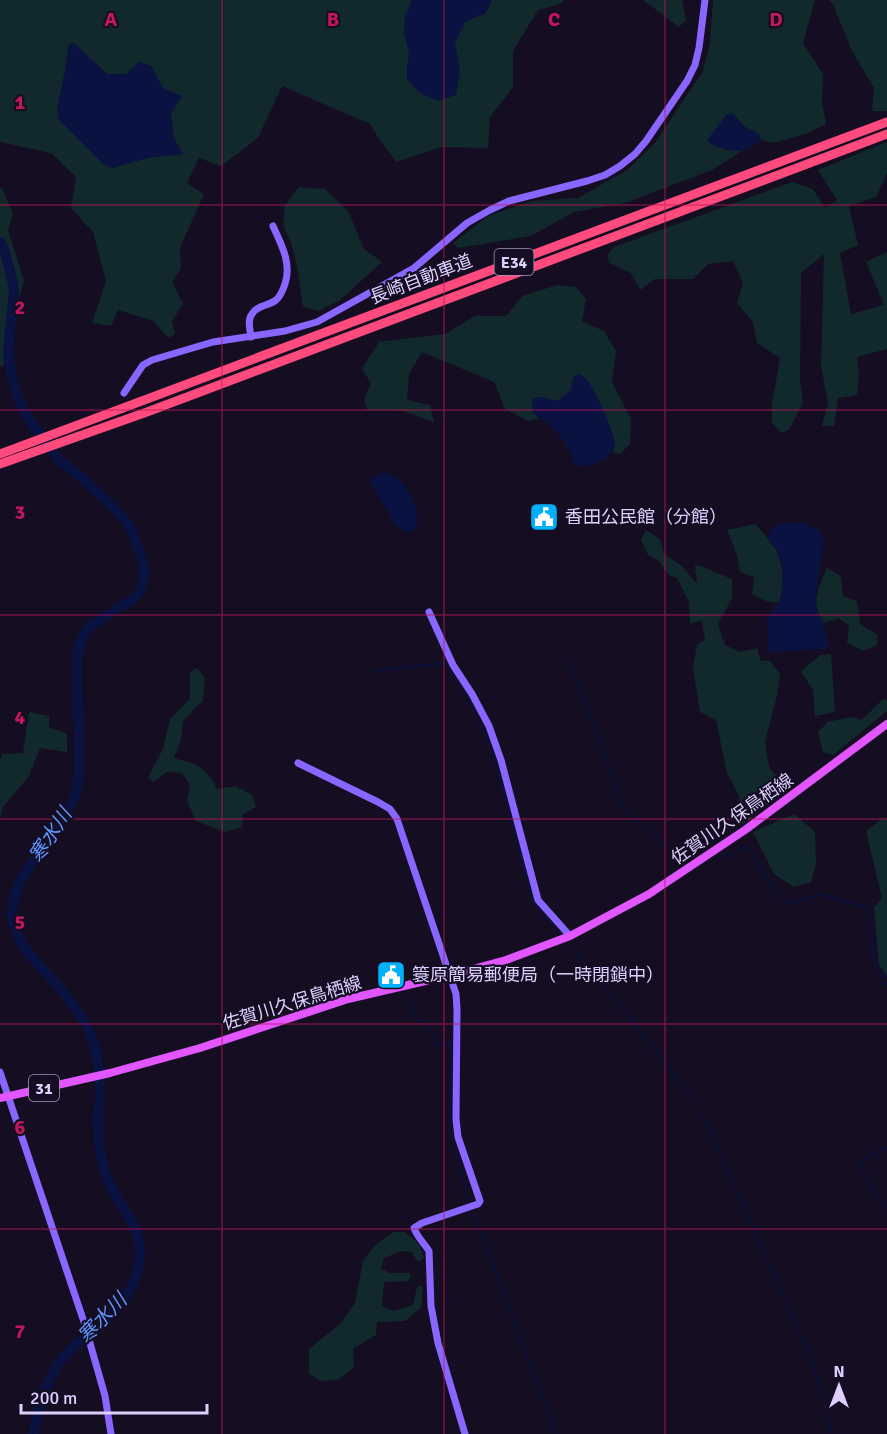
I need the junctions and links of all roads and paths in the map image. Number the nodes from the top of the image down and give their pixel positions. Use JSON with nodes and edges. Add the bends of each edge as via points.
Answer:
{"nodes":[{"id":1,"x":705,"y":0,"type":"edge"},
{"id":2,"x":887,"y":122,"type":"edge"},
{"id":3,"x":887,"y":134,"type":"edge"},
{"id":4,"x":273,"y":226,"type":"dead end"},
{"id":5,"x":251,"y":337,"type":"junction"},
{"id":6,"x":124,"y":393,"type":"dead end"},
{"id":7,"x":0,"y":454,"type":"edge"},
{"id":8,"x":0,"y":464,"type":"edge"},
{"id":9,"x":429,"y":612,"type":"dead end"},
{"id":10,"x":887,"y":724,"type":"edge"},
{"id":11,"x":298,"y":763,"type":"dead end"},
{"id":12,"x":570,"y":936,"type":"junction"},
{"id":13,"x":451,"y":975,"type":"junction"},
{"id":14,"x":0,"y":1072,"type":"edge"},
{"id":15,"x":4,"y":1097,"type":"edge"},
{"id":16,"x":111,"y":1434,"type":"edge"},
{"id":17,"x":465,"y":1434,"type":"edge"}],
"edges":[{"from":1,"to":5,"type":"street","via":[[699,48],[687,81],[646,141],[620,166],[605,175],[489,210],[467,223],[414,268],[338,311],[306,326]]},
{"from":2,"to":7,"type":"highway","name":"長崎自動車道","number":"E34"},
{"from":3,"to":8,"type":"highway","name":"長崎自動車道","number":"E34"},
{"from":4,"to":5,"type":"street","via":[[288,265],[287,278],[276,300],[252,313]]},
{"from":5,"to":6,"type":"street","via":[[213,342],[152,360],[143,365]]},
{"from":9,"to":12,"type":"street","via":[[489,726],[538,900]]},
{"from":10,"to":12,"type":"main road","name":"佐賀川久保鳥栖線","number":"31","via":[[745,830],[650,894]]},
{"from":11,"to":13,"type":"street","via":[[390,809],[397,819]]},
{"from":12,"to":13,"type":"main road","name":"佐賀川久保鳥栖線","number":"31"},
{"from":13,"to":15,"type":"main road","name":"佐賀川久保鳥栖線","number":"31","via":[[348,999],[110,1073]]},
{"from":13,"to":17,"type":"street","via":[[457,1009],[458,1137],[480,1201],[414,1228],[429,1251],[431,1306],[438,1342]]},
{"from":14,"to":15,"type":"street"},
{"from":15,"to":16,"type":"street","via":[[84,1322],[105,1396]]}]}
